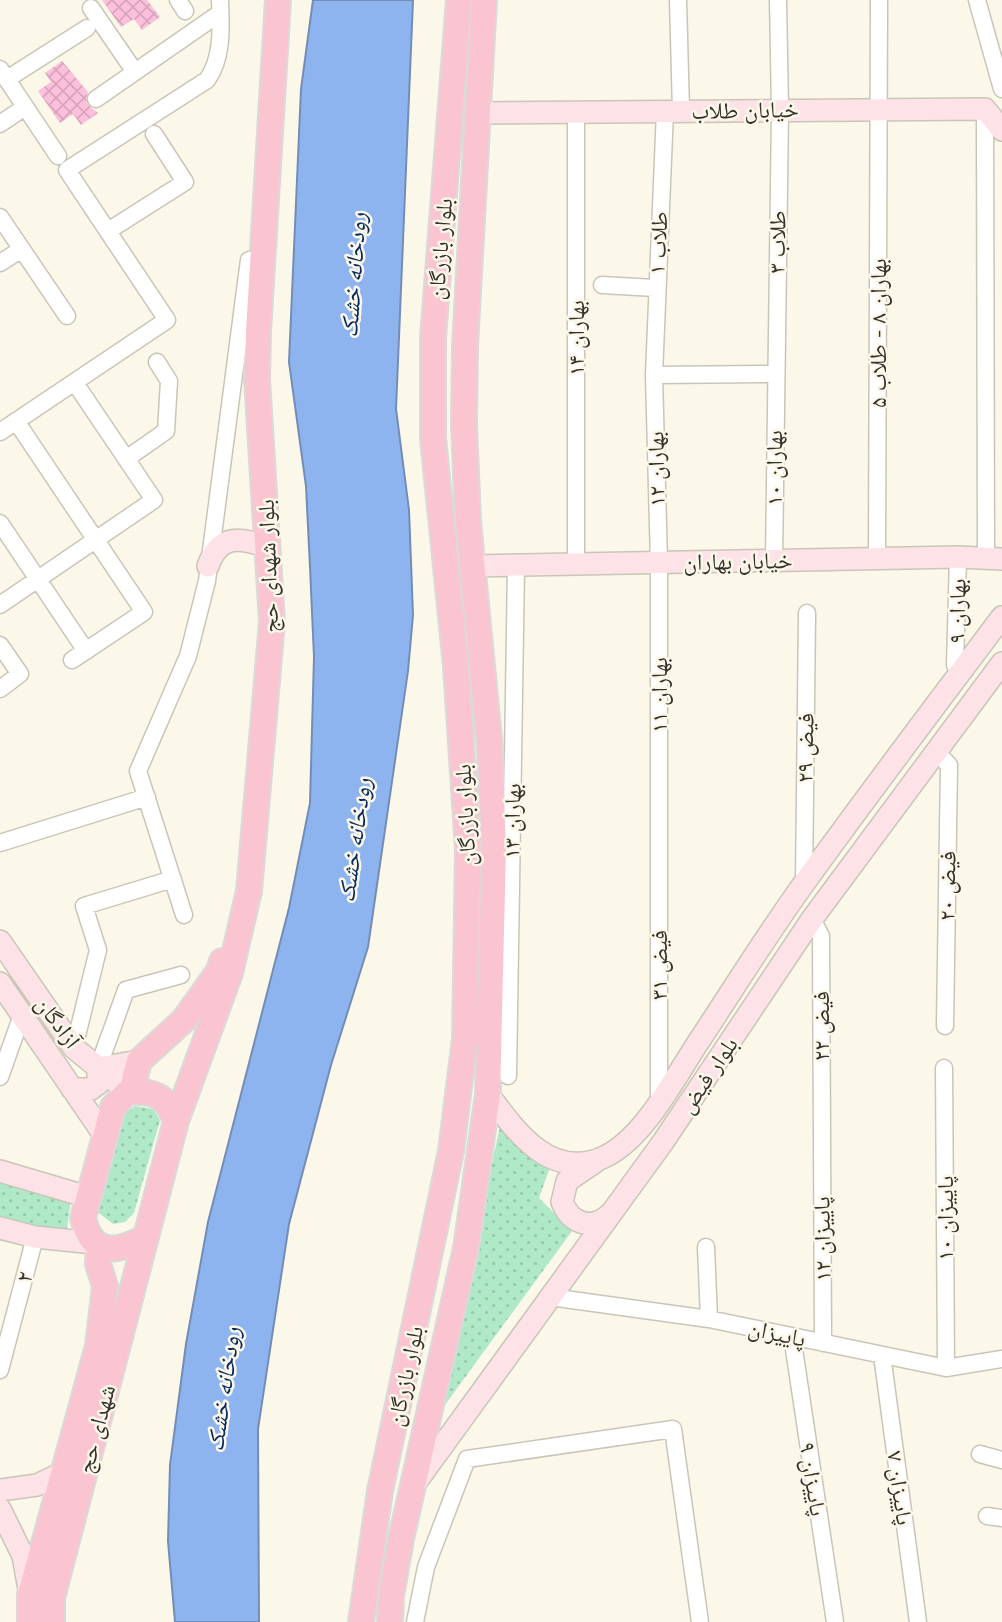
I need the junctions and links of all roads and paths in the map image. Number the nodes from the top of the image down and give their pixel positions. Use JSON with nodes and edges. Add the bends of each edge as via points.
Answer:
{"nodes":[{"id":1,"x":264,"y":0,"type":"edge"},
{"id":2,"x":278,"y":0,"type":"edge"},
{"id":3,"x":459,"y":0,"type":"edge"},
{"id":4,"x":484,"y":0,"type":"edge"},
{"id":5,"x":678,"y":0,"type":"edge"},
{"id":6,"x":778,"y":0,"type":"edge"},
{"id":7,"x":879,"y":0,"type":"edge"},
{"id":8,"x":977,"y":0,"type":"edge"},
{"id":9,"x":220,"y":6,"type":"edge"},
{"id":10,"x":91,"y":8,"type":"dead end"},
{"id":11,"x":87,"y":28,"type":"dead end"},
{"id":12,"x":135,"y":72,"type":"junction"},
{"id":13,"x":3,"y":74,"type":"edge"},
{"id":14,"x":1002,"y":89,"type":"edge"},
{"id":15,"x":96,"y":99,"type":"dead end"},
{"id":16,"x":25,"y":107,"type":"junction"},
{"id":17,"x":878,"y":108,"type":"junction"},
{"id":18,"x":985,"y":109,"type":"junction"},
{"id":19,"x":780,"y":110,"type":"junction"},
{"id":20,"x":673,"y":111,"type":"junction"},
{"id":21,"x":479,"y":113,"type":"junction"},
{"id":22,"x":576,"y":113,"type":"junction"},
{"id":23,"x":0,"y":124,"type":"edge"},
{"id":24,"x":1002,"y":130,"type":"edge"},
{"id":25,"x":154,"y":134,"type":"dead end"},
{"id":26,"x":58,"y":156,"type":"dead end"},
{"id":27,"x":0,"y":217,"type":"edge"},
{"id":28,"x":108,"y":231,"type":"junction"},
{"id":29,"x":22,"y":249,"type":"junction"},
{"id":30,"x":248,"y":260,"type":"junction"},
{"id":31,"x":0,"y":263,"type":"edge"},
{"id":32,"x":602,"y":285,"type":"dead end"},
{"id":33,"x":655,"y":288,"type":"junction"},
{"id":34,"x":67,"y":316,"type":"dead end"},
{"id":35,"x":158,"y":362,"type":"dead end"},
{"id":36,"x":654,"y":374,"type":"junction"},
{"id":37,"x":774,"y":374,"type":"junction"},
{"id":38,"x":75,"y":383,"type":"junction"},
{"id":39,"x":16,"y":421,"type":"junction"},
{"id":40,"x":0,"y":432,"type":"edge"},
{"id":41,"x":126,"y":459,"type":"junction"},
{"id":42,"x":0,"y":523,"type":"edge"},
{"id":43,"x":96,"y":540,"type":"junction"},
{"id":44,"x":261,"y":545,"type":"junction"},
{"id":45,"x":958,"y":557,"type":"junction"},
{"id":46,"x":877,"y":558,"type":"junction"},
{"id":47,"x":994,"y":558,"type":"edge"},
{"id":48,"x":774,"y":561,"type":"junction"},
{"id":49,"x":659,"y":563,"type":"junction"},
{"id":50,"x":576,"y":564,"type":"junction"},
{"id":51,"x":208,"y":566,"type":"junction"},
{"id":52,"x":473,"y":566,"type":"junction"},
{"id":53,"x":516,"y":566,"type":"junction"},
{"id":54,"x":38,"y":579,"type":"junction"},
{"id":55,"x":0,"y":605,"type":"edge"},
{"id":56,"x":807,"y":612,"type":"dead end"},
{"id":57,"x":1002,"y":617,"type":"edge"},
{"id":58,"x":0,"y":645,"type":"edge"},
{"id":59,"x":1002,"y":663,"type":"edge"},
{"id":60,"x":955,"y":664,"type":"dead end"},
{"id":61,"x":0,"y":689,"type":"edge"},
{"id":62,"x":936,"y":752,"type":"junction"},
{"id":63,"x":147,"y":797,"type":"junction"},
{"id":64,"x":659,"y":828,"type":"joint"},
{"id":65,"x":841,"y":834,"type":"junction"},
{"id":66,"x":0,"y":843,"type":"edge"},
{"id":67,"x":863,"y":850,"type":"junction"},
{"id":68,"x":173,"y":879,"type":"junction"},
{"id":69,"x":804,"y":884,"type":"junction"},
{"id":70,"x":184,"y":915,"type":"dead end"},
{"id":71,"x":812,"y":919,"type":"junction"},
{"id":72,"x":468,"y":939,"type":"junction"},
{"id":73,"x":0,"y":941,"type":"edge"},
{"id":74,"x":494,"y":943,"type":"junction"},
{"id":75,"x":181,"y":975,"type":"dead end"},
{"id":76,"x":0,"y":984,"type":"edge"},
{"id":77,"x":22,"y":1015,"type":"junction"},
{"id":78,"x":945,"y":1026,"type":"dead end"},
{"id":79,"x":74,"y":1048,"type":"junction"},
{"id":80,"x":139,"y":1060,"type":"junction"},
{"id":81,"x":98,"y":1068,"type":"junction"},
{"id":82,"x":944,"y":1068,"type":"dead end"},
{"id":83,"x":508,"y":1076,"type":"dead end"},
{"id":84,"x":0,"y":1077,"type":"edge"},
{"id":85,"x":72,"y":1089,"type":"junction"},
{"id":86,"x":129,"y":1092,"type":"junction"},
{"id":87,"x":488,"y":1094,"type":"junction"},
{"id":88,"x":659,"y":1102,"type":"junction"},
{"id":89,"x":176,"y":1121,"type":"junction"},
{"id":90,"x":104,"y":1135,"type":"junction"},
{"id":91,"x":821,"y":1135,"type":"joint"},
{"id":92,"x":600,"y":1159,"type":"junction"},
{"id":93,"x":0,"y":1171,"type":"edge"},
{"id":94,"x":88,"y":1198,"type":"junction"},
{"id":95,"x":611,"y":1213,"type":"junction"},
{"id":96,"x":0,"y":1228,"type":"edge"},
{"id":97,"x":35,"y":1237,"type":"junction"},
{"id":98,"x":146,"y":1237,"type":"junction"},
{"id":99,"x":97,"y":1245,"type":"junction"},
{"id":100,"x":706,"y":1247,"type":"dead end"},
{"id":101,"x":550,"y":1297,"type":"junction"},
{"id":102,"x":709,"y":1319,"type":"junction"},
{"id":103,"x":792,"y":1336,"type":"junction"},
{"id":104,"x":823,"y":1343,"type":"junction"},
{"id":105,"x":882,"y":1355,"type":"junction"},
{"id":106,"x":1002,"y":1359,"type":"edge"},
{"id":107,"x":2,"y":1363,"type":"edge"},
{"id":108,"x":946,"y":1368,"type":"junction"},
{"id":109,"x":980,"y":1454,"type":"dead end"},
{"id":110,"x":1002,"y":1460,"type":"edge"},
{"id":111,"x":62,"y":1473,"type":"junction"},
{"id":112,"x":413,"y":1486,"type":"junction"},
{"id":113,"x":0,"y":1490,"type":"edge"},
{"id":114,"x":0,"y":1509,"type":"edge"},
{"id":115,"x":30,"y":1595,"type":"junction"},
{"id":116,"x":30,"y":1622,"type":"edge"},
{"id":117,"x":52,"y":1622,"type":"edge"},
{"id":118,"x":361,"y":1622,"type":"edge"},
{"id":119,"x":390,"y":1622,"type":"edge"},
{"id":120,"x":415,"y":1622,"type":"edge"},
{"id":121,"x":700,"y":1622,"type":"edge"},
{"id":122,"x":835,"y":1622,"type":"edge"},
{"id":123,"x":918,"y":1622,"type":"edge"}],
"edges":[{"from":1,"to":30,"type":"main road","name":"بلوار شهدای حج"},
{"from":2,"to":89,"type":"main road","name":"بلوار شهدای حج","via":[[257,379],[272,592],[266,714],[249,891],[230,974]]},
{"from":3,"to":72,"type":"main road","name":"بلوار بازرگان","via":[[433,338],[433,438],[456,666],[468,850]]},
{"from":4,"to":21,"type":"main road","name":"بلوار بازرگان"},
{"from":5,"to":20,"type":"street","name":"طلاب ۱"},
{"from":6,"to":19,"type":"street","name":"طلاب ۳"},
{"from":7,"to":17,"type":"street","name":"بهاران ۸ - طلاب ۵"},
{"from":8,"to":14,"type":"street"},
{"from":9,"to":12,"type":"street"},
{"from":9,"to":28,"type":"street","via":[[218,56],[206,80],[67,170]]},
{"from":10,"to":12,"type":"street"},
{"from":11,"to":13,"type":"street"},
{"from":12,"to":15,"type":"street"},
{"from":13,"to":16,"type":"street"},
{"from":16,"to":23,"type":"street"},
{"from":16,"to":26,"type":"street"},
{"from":17,"to":18,"type":"street","name":"خیابان طلاب"},
{"from":17,"to":19,"type":"street","name":"خیابان طلاب"},
{"from":17,"to":46,"type":"street","name":"بهاران ۸ - طلاب ۵"},
{"from":18,"to":24,"type":"street"},
{"from":18,"to":47,"type":"street"},
{"from":19,"to":20,"type":"street","name":"خیابان طلاب"},
{"from":19,"to":37,"type":"street","name":"طلاب ۳"},
{"from":20,"to":22,"type":"street","name":"خیابان طلاب"},
{"from":20,"to":33,"type":"street","name":"طلاب ۱"},
{"from":21,"to":22,"type":"street","name":"خیابان طلاب"},
{"from":21,"to":52,"type":"main road","name":"بلوار بازرگان","via":[[464,345]]},
{"from":22,"to":50,"type":"street","name":"بهاران ۱۴"},
{"from":25,"to":28,"type":"street","via":[[185,181]]},
{"from":27,"to":29,"type":"street"},
{"from":28,"to":38,"type":"street","via":[[167,320]]},
{"from":29,"to":31,"type":"street"},
{"from":29,"to":34,"type":"street"},
{"from":30,"to":44,"type":"main road","name":"بلوار شهدای حج","via":[[246,375]]},
{"from":30,"to":51,"type":"street"},
{"from":32,"to":33,"type":"street"},
{"from":33,"to":36,"type":"street","name":"طلاب ۱"},
{"from":35,"to":41,"type":"street","via":[[170,381],[166,431]]},
{"from":36,"to":37,"type":"street"},
{"from":36,"to":49,"type":"street","name":"بهاران ۱۲"},
{"from":37,"to":48,"type":"street","name":"بهاران ۱۰"},
{"from":38,"to":39,"type":"street"},
{"from":38,"to":41,"type":"street"},
{"from":39,"to":40,"type":"street"},
{"from":39,"to":43,"type":"street"},
{"from":41,"to":43,"type":"street","via":[[154,500]]},
{"from":42,"to":54,"type":"street"},
{"from":43,"to":54,"type":"street"},
{"from":43,"to":54,"type":"street","via":[[144,612],[79,655]]},
{"from":44,"to":51,"type":"street","via":[[241,538],[226,541],[214,551]]},
{"from":44,"to":80,"type":"main road","name":"بلوار شهدای حج","via":[[263,610],[238,891],[219,971],[184,1020]]},
{"from":45,"to":46,"type":"street","name":"خیابان بهاران"},
{"from":45,"to":47,"type":"street","name":"خیابان بهاران"},
{"from":45,"to":60,"type":"street","name":"بهاران ۹"},
{"from":46,"to":48,"type":"street","name":"خیابان بهاران"},
{"from":48,"to":49,"type":"street","name":"خیابان بهاران"},
{"from":49,"to":50,"type":"street","name":"خیابان بهاران"},
{"from":49,"to":64,"type":"street","name":"بهاران ۱۱"},
{"from":50,"to":53,"type":"street","name":"خیابان بهاران"},
{"from":51,"to":63,"type":"street","via":[[188,656],[138,771]]},
{"from":52,"to":53,"type":"street","name":"خیابان بهاران"},
{"from":52,"to":74,"type":"main road","name":"بلوار بازرگان","via":[[490,749]]},
{"from":53,"to":83,"type":"street","name":"بهاران ۱۳"},
{"from":54,"to":55,"type":"street"},
{"from":56,"to":69,"type":"street","name":"فیض ۲۹"},
{"from":57,"to":65,"type":"street","name":"بلوار فیض"},
{"from":58,"to":61,"type":"street","via":[[20,674]]},
{"from":59,"to":62,"type":"street","name":"بلوار فیض"},
{"from":62,"to":67,"type":"street","name":"بلوار فیض"},
{"from":62,"to":78,"type":"street","name":"فیض ۲۰","via":[[949,765]]},
{"from":63,"to":66,"type":"street"},
{"from":63,"to":68,"type":"street"},
{"from":64,"to":88,"type":"street","name":"فیض ۳۱"},
{"from":65,"to":67,"type":"street"},
{"from":65,"to":69,"type":"street","name":"بلوار فیض"},
{"from":67,"to":71,"type":"street","name":"بلوار فیض"},
{"from":68,"to":70,"type":"street"},
{"from":68,"to":79,"type":"street","via":[[84,906],[98,950]]},
{"from":69,"to":88,"type":"street","name":"بلوار فیض"},
{"from":71,"to":91,"type":"street","name":"فیض ۲۲","via":[[821,936]]},
{"from":71,"to":95,"type":"street","name":"بلوار فیض"},
{"from":72,"to":74,"type":"main road"},
{"from":72,"to":118,"type":"main road","name":"بلوار بازرگان","via":[[465,1039],[451,1152],[380,1491]]},
{"from":73,"to":79,"type":"street","name":"آزادگان"},
{"from":74,"to":87,"type":"main road","name":"بلوار بازرگان"},
{"from":75,"to":81,"type":"street","via":[[126,990]]},
{"from":76,"to":77,"type":"street","name":"آزادگان"},
{"from":77,"to":84,"type":"street"},
{"from":77,"to":85,"type":"street","name":"آزادگان"},
{"from":79,"to":81,"type":"street","name":"آزادگان"},
{"from":80,"to":81,"type":"street"},
{"from":80,"to":86,"type":"main road"},
{"from":81,"to":85,"type":"street","via":[[98,1084],[91,1089]]},
{"from":81,"to":86,"type":"street","name":"آزادگان"},
{"from":82,"to":108,"type":"street","name":"پاییزان ۱۰"},
{"from":85,"to":90,"type":"street","name":"آزادگان"},
{"from":86,"to":89,"type":"main road","via":[[147,1090],[160,1096]]},
{"from":86,"to":90,"type":"main road","name":"شهدای حج","via":[[113,1107]]},
{"from":87,"to":92,"type":"street","via":[[538,1152],[558,1161]]},
{"from":87,"to":112,"type":"main road","name":"بلوار بازرگان","via":[[466,1248]]},
{"from":88,"to":92,"type":"street","name":"بلوار فیض","via":[[621,1148]]},
{"from":89,"to":98,"type":"main road","name":"بلوار شهدای حج"},
{"from":90,"to":94,"type":"main road","name":"شهدای حج"},
{"from":91,"to":104,"type":"street","name":"پاییزان ۱۲"},
{"from":92,"to":95,"type":"street","name":"بلوار فیض","via":[[567,1181],[562,1202],[573,1219],[583,1223],[603,1220]]},
{"from":93,"to":94,"type":"street"},
{"from":94,"to":99,"type":"main road","name":"شهدای حج","via":[[83,1218],[86,1233]]},
{"from":95,"to":101,"type":"street","name":"بلوار فیض"},
{"from":96,"to":97,"type":"street"},
{"from":97,"to":99,"type":"street"},
{"from":97,"to":107,"type":"street","name":"۲"},
{"from":98,"to":99,"type":"main road","via":[[113,1249]]},
{"from":98,"to":117,"type":"main road","name":"شهدای حج","via":[[52,1598]]},
{"from":99,"to":111,"type":"main road","name":"شهدای حج","via":[[104,1286],[98,1346]]},
{"from":100,"to":102,"type":"street"},
{"from":101,"to":102,"type":"street","name":"پاییزان"},
{"from":101,"to":112,"type":"street","name":"بلوار فیض"},
{"from":102,"to":103,"type":"street","name":"پاییزان"},
{"from":103,"to":104,"type":"street","name":"پاییزان"},
{"from":103,"to":122,"type":"street","name":"پاییزان ۹"},
{"from":104,"to":105,"type":"street","name":"پاییزان"},
{"from":105,"to":108,"type":"street","name":"پاییزان"},
{"from":105,"to":123,"type":"street","name":"پاییزان ۷"},
{"from":106,"to":108,"type":"street","name":"پاییزان"},
{"from":109,"to":110,"type":"street"},
{"from":111,"to":113,"type":"street","via":[[37,1485]]},
{"from":111,"to":115,"type":"main road","name":"شهدای حج"},
{"from":112,"to":119,"type":"main road","name":"بلوار بازرگان"},
{"from":114,"to":115,"type":"street","via":[[23,1556]]},
{"from":115,"to":116,"type":"main road","name":"شهدای حج"},
{"from":120,"to":121,"type":"street","via":[[426,1567],[467,1458],[673,1429]]}]}
